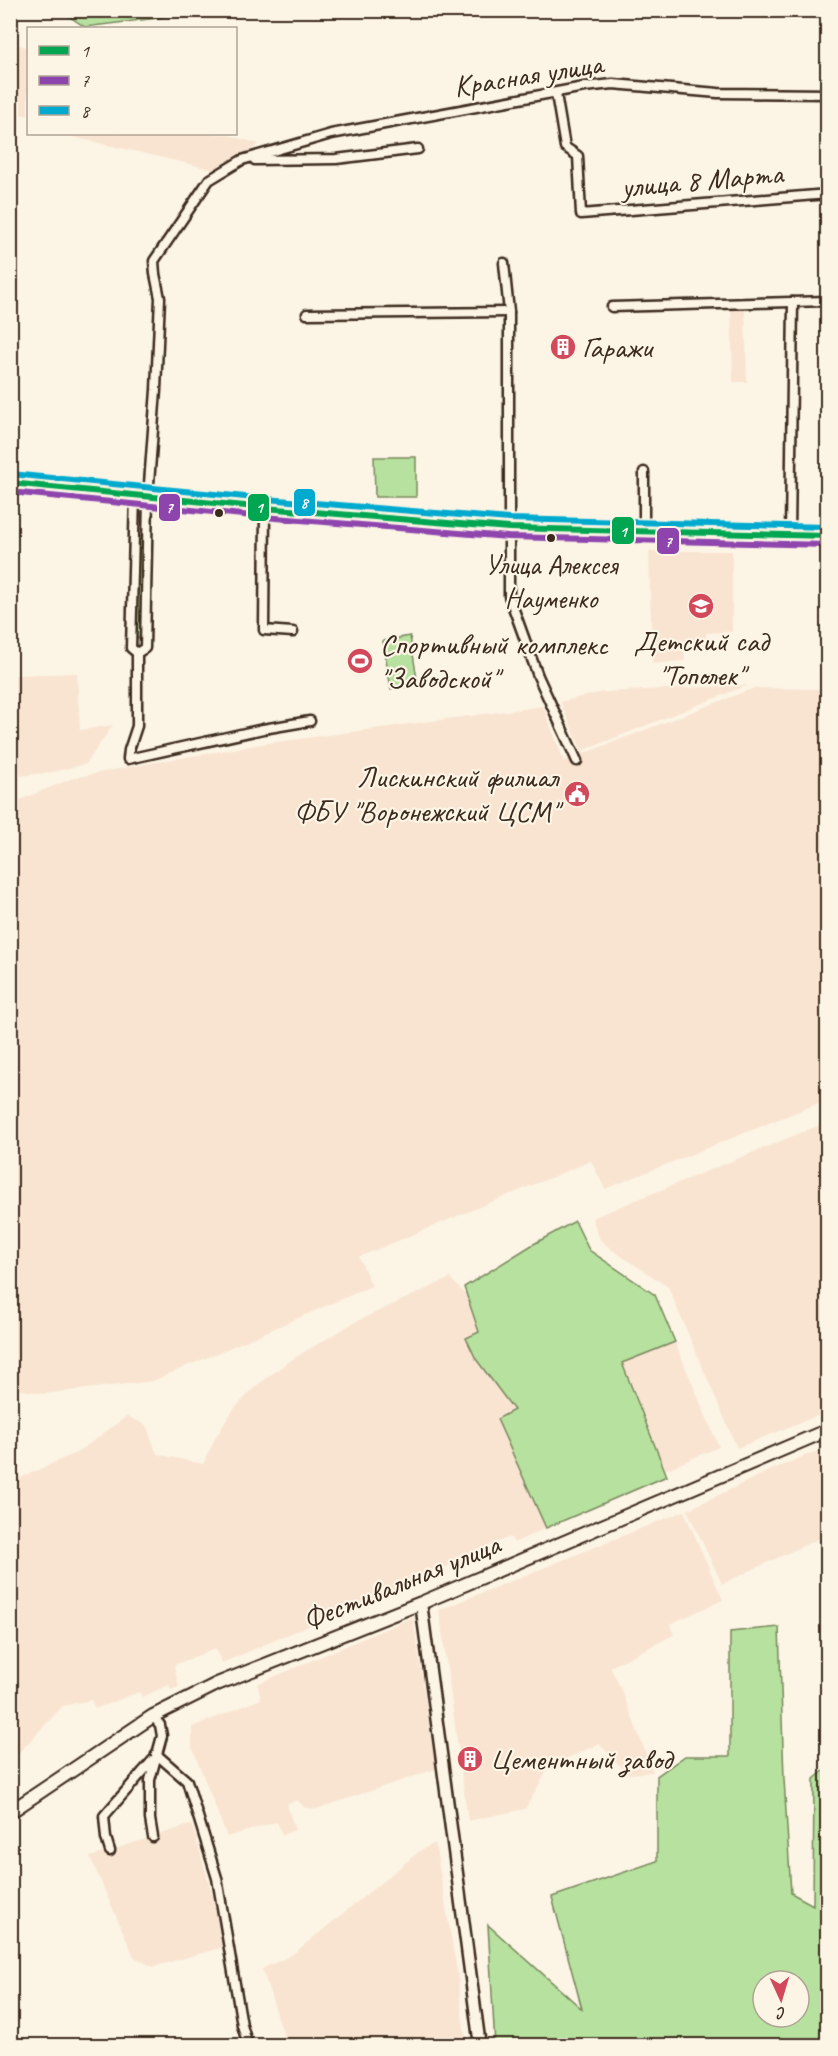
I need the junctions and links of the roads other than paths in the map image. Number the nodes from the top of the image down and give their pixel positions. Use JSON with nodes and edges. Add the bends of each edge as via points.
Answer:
{"nodes":[{"id":1,"x":556,"y":94,"type":"junction"},
{"id":2,"x":828,"y":94,"type":"edge"},
{"id":3,"x":418,"y":150,"type":"dead end"},
{"id":4,"x":242,"y":160,"type":"junction"},
{"id":5,"x":828,"y":194,"type":"edge"},
{"id":6,"x":504,"y":263,"type":"dead end"},
{"id":7,"x":828,"y":301,"type":"edge"},
{"id":8,"x":793,"y":302,"type":"junction"},
{"id":9,"x":612,"y":308,"type":"dead end"},
{"id":10,"x":509,"y":312,"type":"junction"},
{"id":11,"x":307,"y":314,"type":"dead end"},
{"id":12,"x":644,"y":472,"type":"dead end"},
{"id":13,"x":10,"y":483,"type":"edge"},
{"id":14,"x":141,"y":496,"type":"junction"},
{"id":15,"x":265,"y":508,"type":"junction"},
{"id":16,"x":509,"y":528,"type":"junction"},
{"id":17,"x":644,"y":531,"type":"junction"},
{"id":18,"x":790,"y":535,"type":"junction"},
{"id":19,"x":828,"y":536,"type":"edge"},
{"id":20,"x":293,"y":632,"type":"dead end"},
{"id":21,"x":137,"y":653,"type":"junction"},
{"id":22,"x":310,"y":721,"type":"dead end"},
{"id":23,"x":576,"y":761,"type":"dead end"},
{"id":24,"x":828,"y":1430,"type":"edge"},
{"id":25,"x":421,"y":1603,"type":"junction"},
{"id":26,"x":153,"y":1716,"type":"junction"},
{"id":27,"x":155,"y":1756,"type":"junction"},
{"id":28,"x":10,"y":1812,"type":"edge"},
{"id":29,"x":153,"y":1837,"type":"dead end"},
{"id":30,"x":110,"y":1851,"type":"dead end"},
{"id":31,"x":248,"y":2046,"type":"edge"},
{"id":32,"x":480,"y":2046,"type":"edge"}],
"edges":[{"from":1,"to":2,"type":"street","name":"Красная улица","via":[[613,84],[718,93]]},
{"from":1,"to":4,"type":"street","name":"Красная улица","via":[[331,134]]},
{"from":1,"to":5,"type":"street","name":"улица 8 Марта","via":[[565,147],[578,156],[581,214]]},
{"from":3,"to":4,"type":"street","via":[[336,159]]},
{"from":4,"to":14,"type":"street","name":"Красная улица","via":[[209,180],[154,261],[160,298]]},
{"from":6,"to":10,"type":"street"},
{"from":7,"to":8,"type":"street"},
{"from":8,"to":9,"type":"street"},
{"from":8,"to":18,"type":"street"},
{"from":10,"to":11,"type":"street"},
{"from":10,"to":16,"type":"street"},
{"from":12,"to":17,"type":"street"},
{"from":13,"to":14,"type":"main road"},
{"from":14,"to":15,"type":"main road"},
{"from":14,"to":21,"type":"street","via":[[131,648]]},
{"from":14,"to":21,"type":"street","via":[[145,648]]},
{"from":15,"to":16,"type":"main road"},
{"from":15,"to":20,"type":"street","via":[[264,630]]},
{"from":16,"to":17,"type":"main road"},
{"from":16,"to":23,"type":"street","via":[[509,596],[538,676]]},
{"from":17,"to":18,"type":"main road"},
{"from":18,"to":19,"type":"main road"},
{"from":21,"to":22,"type":"street","via":[[137,726],[128,759]]},
{"from":24,"to":25,"type":"main road","name":"Фестивальная улица"},
{"from":25,"to":26,"type":"main road","name":"Фестивальная улица","via":[[231,1678]]},
{"from":25,"to":32,"type":"street"},
{"from":26,"to":27,"type":"street","via":[[162,1736]]},
{"from":26,"to":28,"type":"main road","name":"Фестивальная улица"},
{"from":27,"to":29,"type":"street","via":[[150,1780]]},
{"from":27,"to":30,"type":"street","via":[[104,1816]]},
{"from":27,"to":31,"type":"street","via":[[187,1781],[217,1878]]}]}
